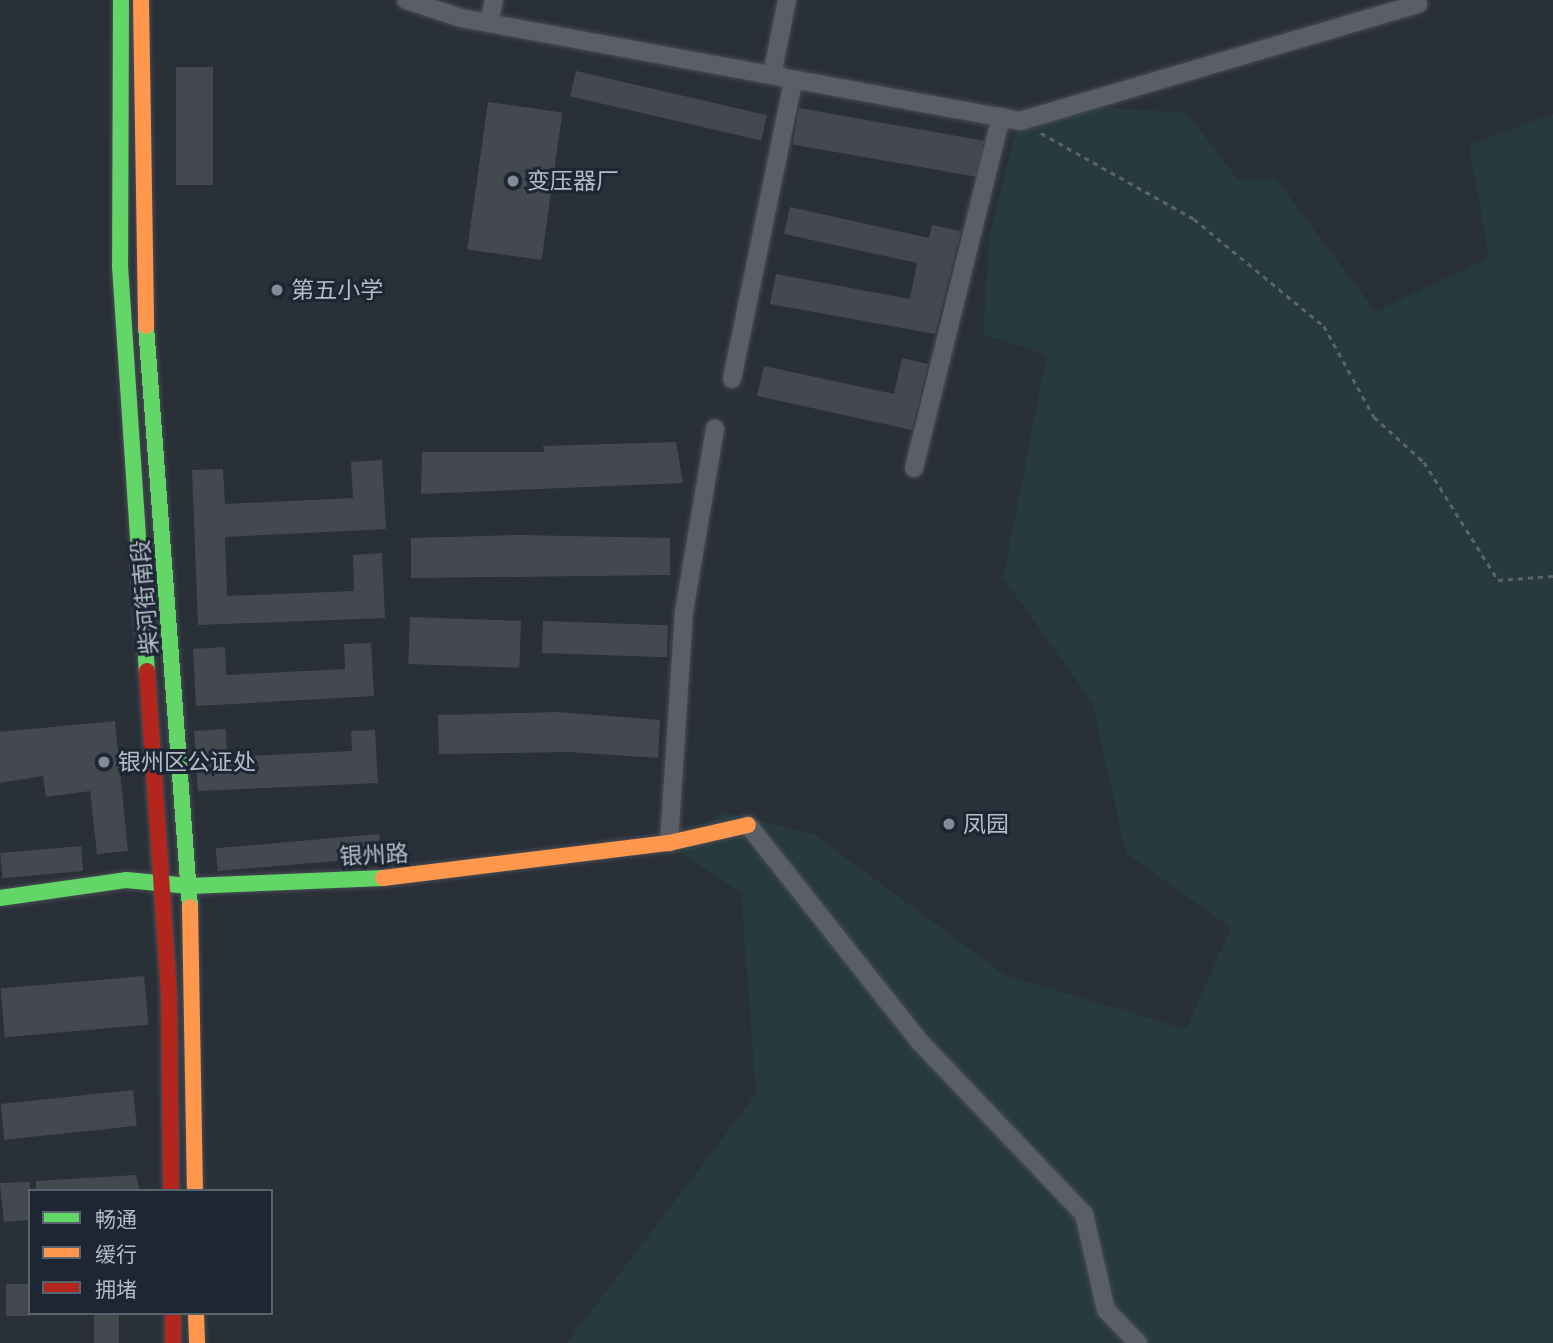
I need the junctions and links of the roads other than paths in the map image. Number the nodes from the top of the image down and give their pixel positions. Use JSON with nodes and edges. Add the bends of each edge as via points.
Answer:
{"nodes":[{"id":1,"x":121,"y":0,"type":"edge"},
{"id":2,"x":141,"y":0,"type":"edge"},
{"id":3,"x":406,"y":0,"type":"edge"},
{"id":4,"x":494,"y":0,"type":"edge"},
{"id":5,"x":787,"y":0,"type":"edge"},
{"id":6,"x":1413,"y":0,"type":"edge"},
{"id":7,"x":489,"y":23,"type":"junction"},
{"id":8,"x":772,"y":75,"type":"junction"},
{"id":9,"x":793,"y":82,"type":"junction"},
{"id":10,"x":1001,"y":117,"type":"junction"},
{"id":11,"x":732,"y":379,"type":"dead end"},
{"id":12,"x":715,"y":429,"type":"dead end"},
{"id":13,"x":914,"y":468,"type":"dead end"},
{"id":14,"x":748,"y":825,"type":"joint"},
{"id":15,"x":669,"y":843,"type":"junction"},
{"id":16,"x":161,"y":883,"type":"junction"},
{"id":17,"x":190,"y":886,"type":"junction"},
{"id":18,"x":0,"y":898,"type":"edge"},
{"id":19,"x":172,"y":1189,"type":"edge"},
{"id":20,"x":195,"y":1189,"type":"edge"},
{"id":21,"x":173,"y":1315,"type":"edge"},
{"id":22,"x":196,"y":1315,"type":"edge"},
{"id":23,"x":173,"y":1343,"type":"edge"},
{"id":24,"x":197,"y":1343,"type":"edge"},
{"id":25,"x":1138,"y":1343,"type":"edge"}],
"edges":[{"from":1,"to":16,"type":"main road","name":"柴河街南段","via":[[120,266]]},
{"from":2,"to":17,"type":"main road","name":"柴河街南段","via":[[144,299]]},
{"from":3,"to":7,"type":"street"},
{"from":4,"to":7,"type":"street"},
{"from":5,"to":8,"type":"street"},
{"from":6,"to":10,"type":"street","via":[[1418,4],[1020,121]]},
{"from":7,"to":8,"type":"street"},
{"from":8,"to":9,"type":"street"},
{"from":9,"to":10,"type":"street"},
{"from":9,"to":11,"type":"street"},
{"from":10,"to":13,"type":"street"},
{"from":12,"to":15,"type":"street","via":[[684,612]]},
{"from":14,"to":15,"type":"main road","name":"银州路"},
{"from":14,"to":25,"type":"street","via":[[920,1042],[1084,1214],[1106,1310]]},
{"from":15,"to":17,"type":"main road","name":"银州路","via":[[408,877]]},
{"from":16,"to":17,"type":"main road","name":"银州路"},
{"from":16,"to":18,"type":"main road","name":"银州路","via":[[126,880]]},
{"from":16,"to":19,"type":"main road","name":"柴河街南段"},
{"from":17,"to":20,"type":"main road","name":"柴河街南段"},
{"from":21,"to":23,"type":"main road"},
{"from":22,"to":24,"type":"main road"}]}
